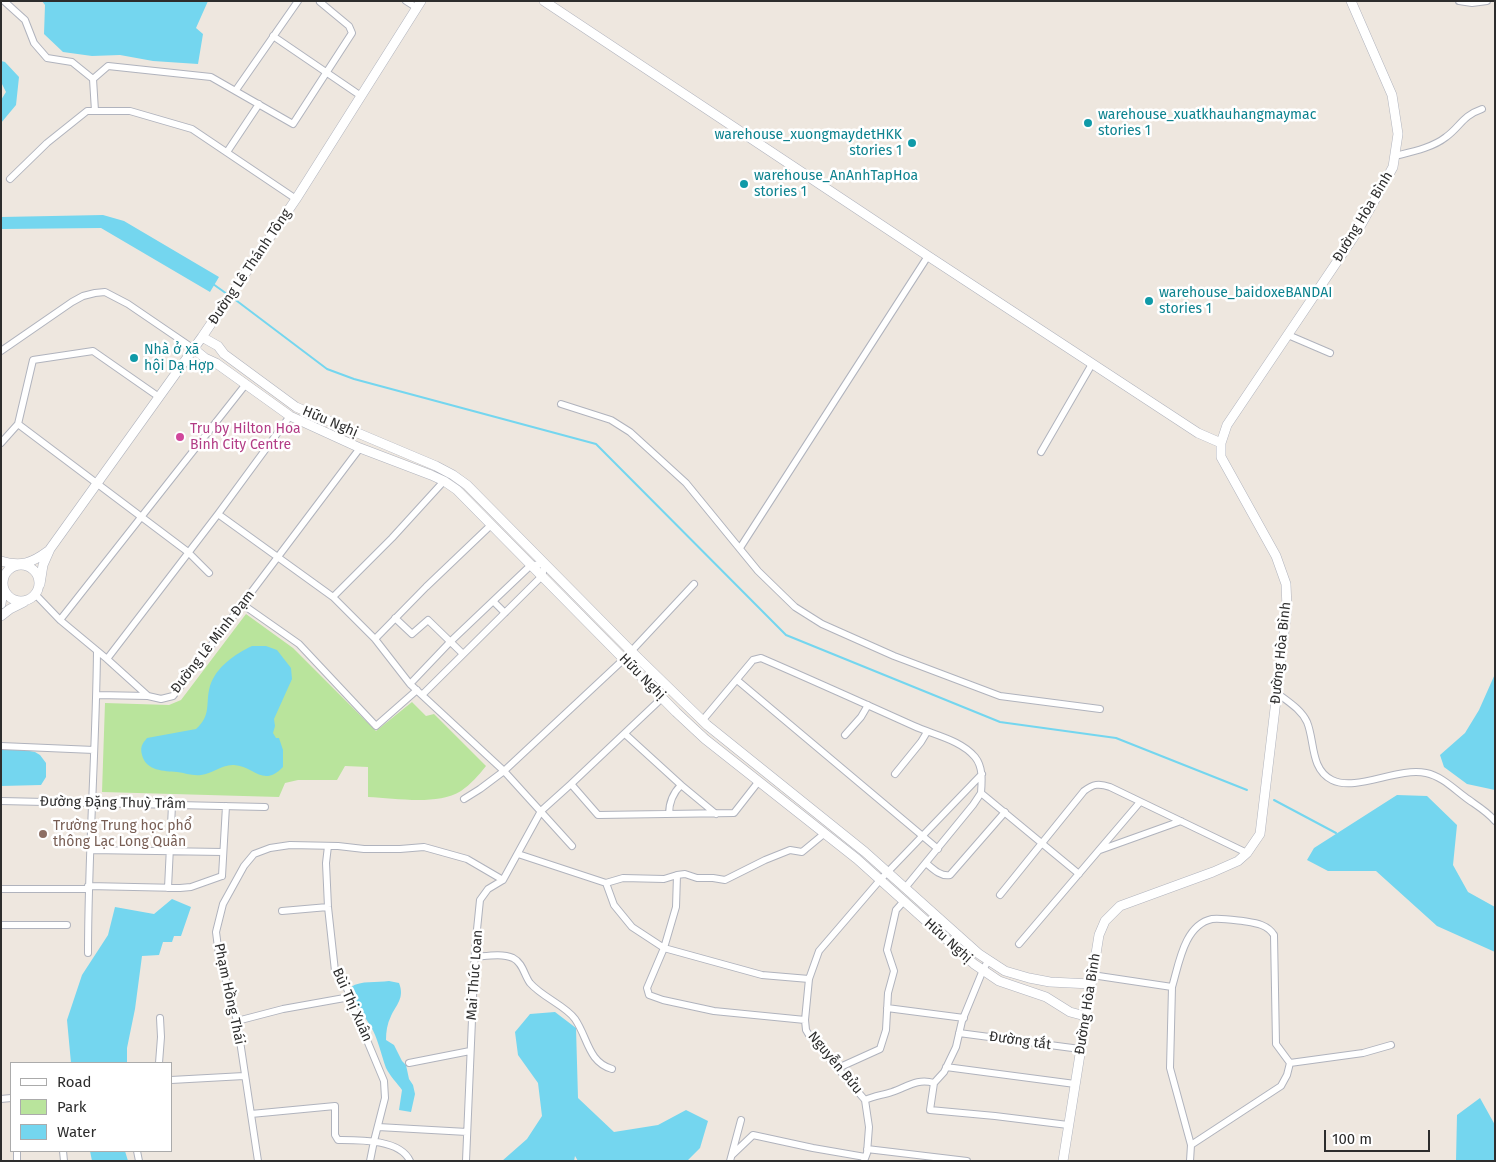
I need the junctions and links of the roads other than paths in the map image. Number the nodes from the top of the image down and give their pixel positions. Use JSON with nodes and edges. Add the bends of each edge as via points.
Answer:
{"nodes":[{"id":1,"x":4,"y":1,"type":"edge"},
{"id":2,"x":298,"y":1,"type":"edge"},
{"id":3,"x":406,"y":1,"type":"edge"},
{"id":4,"x":544,"y":1,"type":"edge"},
{"id":5,"x":1351,"y":1,"type":"edge"},
{"id":6,"x":1459,"y":1,"type":"edge"},
{"id":7,"x":1487,"y":1,"type":"edge"},
{"id":8,"x":319,"y":2,"type":"edge"},
{"id":9,"x":419,"y":5,"type":"edge"},
{"id":10,"x":273,"y":36,"type":"junction"},
{"id":11,"x":327,"y":73,"type":"junction"},
{"id":12,"x":93,"y":79,"type":"junction"},
{"id":13,"x":236,"y":90,"type":"junction"},
{"id":14,"x":361,"y":96,"type":"junction"},
{"id":15,"x":259,"y":104,"type":"junction"},
{"id":16,"x":1482,"y":109,"type":"dead end"},
{"id":17,"x":95,"y":110,"type":"junction"},
{"id":18,"x":227,"y":152,"type":"junction"},
{"id":19,"x":1394,"y":156,"type":"junction"},
{"id":20,"x":10,"y":179,"type":"dead end"},
{"id":21,"x":296,"y":199,"type":"junction"},
{"id":22,"x":928,"y":256,"type":"junction"},
{"id":23,"x":1288,"y":335,"type":"junction"},
{"id":24,"x":202,"y":337,"type":"junction"},
{"id":25,"x":194,"y":349,"type":"junction"},
{"id":26,"x":1,"y":351,"type":"edge"},
{"id":27,"x":1330,"y":353,"type":"dead end"},
{"id":28,"x":1092,"y":364,"type":"junction"},
{"id":29,"x":246,"y":384,"type":"junction"},
{"id":30,"x":159,"y":397,"type":"junction"},
{"id":31,"x":561,"y":404,"type":"dead end"},
{"id":32,"x":290,"y":416,"type":"junction"},
{"id":33,"x":331,"y":422,"type":"junction"},
{"id":34,"x":18,"y":424,"type":"junction"},
{"id":35,"x":326,"y":433,"type":"junction"},
{"id":36,"x":1,"y":443,"type":"edge"},
{"id":37,"x":1220,"y":443,"type":"junction"},
{"id":38,"x":360,"y":448,"type":"junction"},
{"id":39,"x":1041,"y":452,"type":"dead end"},
{"id":40,"x":444,"y":481,"type":"junction"},
{"id":41,"x":97,"y":484,"type":"junction"},
{"id":42,"x":218,"y":514,"type":"junction"},
{"id":43,"x":141,"y":517,"type":"junction"},
{"id":44,"x":491,"y":525,"type":"junction"},
{"id":45,"x":740,"y":548,"type":"junction"},
{"id":46,"x":50,"y":549,"type":"junction"},
{"id":47,"x":188,"y":552,"type":"junction"},
{"id":48,"x":278,"y":556,"type":"junction"},
{"id":49,"x":1,"y":561,"type":"edge"},
{"id":50,"x":545,"y":564,"type":"junction"},
{"id":51,"x":20,"y":565,"type":"junction"},
{"id":52,"x":531,"y":565,"type":"junction"},
{"id":53,"x":209,"y":573,"type":"dead end"},
{"id":54,"x":542,"y":576,"type":"junction"},
{"id":55,"x":2,"y":584,"type":"edge"},
{"id":56,"x":40,"y":584,"type":"junction"},
{"id":57,"x":694,"y":584,"type":"dead end"},
{"id":58,"x":36,"y":595,"type":"junction"},
{"id":59,"x":333,"y":596,"type":"junction"},
{"id":60,"x":493,"y":601,"type":"junction"},
{"id":61,"x":26,"y":602,"type":"junction"},
{"id":62,"x":1,"y":604,"type":"edge"},
{"id":63,"x":242,"y":604,"type":"junction"},
{"id":64,"x":504,"y":613,"type":"junction"},
{"id":65,"x":1,"y":616,"type":"edge"},
{"id":66,"x":396,"y":618,"type":"junction"},
{"id":67,"x":60,"y":620,"type":"junction"},
{"id":68,"x":375,"y":639,"type":"junction"},
{"id":69,"x":450,"y":642,"type":"junction"},
{"id":70,"x":97,"y":651,"type":"junction"},
{"id":71,"x":631,"y":652,"type":"junction"},
{"id":72,"x":463,"y":654,"type":"junction"},
{"id":73,"x":107,"y":659,"type":"junction"},
{"id":74,"x":624,"y":659,"type":"junction"},
{"id":75,"x":737,"y":680,"type":"junction"},
{"id":76,"x":410,"y":684,"type":"junction"},
{"id":77,"x":420,"y":692,"type":"junction"},
{"id":78,"x":1277,"y":693,"type":"junction"},
{"id":79,"x":97,"y":695,"type":"junction"},
{"id":80,"x":148,"y":696,"type":"junction"},
{"id":81,"x":662,"y":698,"type":"junction"},
{"id":82,"x":684,"y":703,"type":"junction"},
{"id":83,"x":868,"y":705,"type":"junction"},
{"id":84,"x":1100,"y":708,"type":"dead end"},
{"id":85,"x":676,"y":712,"type":"junction"},
{"id":86,"x":702,"y":721,"type":"junction"},
{"id":87,"x":927,"y":732,"type":"junction"},
{"id":88,"x":625,"y":734,"type":"junction"},
{"id":89,"x":846,"y":735,"type":"dead end"},
{"id":90,"x":1,"y":746,"type":"edge"},
{"id":91,"x":94,"y":750,"type":"junction"},
{"id":92,"x":504,"y":770,"type":"junction"},
{"id":93,"x":894,"y":774,"type":"dead end"},
{"id":94,"x":982,"y":774,"type":"junction"},
{"id":95,"x":759,"y":781,"type":"junction"},
{"id":96,"x":571,"y":784,"type":"junction"},
{"id":97,"x":680,"y":785,"type":"junction"},
{"id":98,"x":981,"y":793,"type":"junction"},
{"id":99,"x":464,"y":799,"type":"dead end"},
{"id":100,"x":1,"y":801,"type":"edge"},
{"id":101,"x":1140,"y":802,"type":"junction"},
{"id":102,"x":92,"y":803,"type":"junction"},
{"id":103,"x":172,"y":804,"type":"junction"},
{"id":104,"x":226,"y":806,"type":"junction"},
{"id":105,"x":265,"y":807,"type":"dead end"},
{"id":106,"x":541,"y":811,"type":"junction"},
{"id":107,"x":1005,"y":812,"type":"junction"},
{"id":108,"x":669,"y":814,"type":"junction"},
{"id":109,"x":716,"y":814,"type":"junction"},
{"id":110,"x":1181,"y":820,"type":"junction"},
{"id":111,"x":1495,"y":821,"type":"edge"},
{"id":112,"x":824,"y":833,"type":"junction"},
{"id":113,"x":923,"y":836,"type":"junction"},
{"id":114,"x":1043,"y":844,"type":"junction"},
{"id":115,"x":328,"y":846,"type":"junction"},
{"id":116,"x":572,"y":846,"type":"dead end"},
{"id":117,"x":938,"y":849,"type":"junction"},
{"id":118,"x":90,"y":850,"type":"junction"},
{"id":119,"x":1099,"y":850,"type":"junction"},
{"id":120,"x":170,"y":851,"type":"junction"},
{"id":121,"x":223,"y":852,"type":"junction"},
{"id":122,"x":1248,"y":853,"type":"junction"},
{"id":123,"x":518,"y":854,"type":"junction"},
{"id":124,"x":926,"y":863,"type":"junction"},
{"id":125,"x":888,"y":872,"type":"junction"},
{"id":126,"x":677,"y":874,"type":"junction"},
{"id":127,"x":1079,"y":874,"type":"junction"},
{"id":128,"x":222,"y":876,"type":"junction"},
{"id":129,"x":504,"y":880,"type":"junction"},
{"id":130,"x":880,"y":880,"type":"junction"},
{"id":131,"x":606,"y":883,"type":"junction"},
{"id":132,"x":233,"y":884,"type":"junction"},
{"id":133,"x":88,"y":887,"type":"junction"},
{"id":134,"x":168,"y":888,"type":"junction"},
{"id":135,"x":905,"y":888,"type":"junction"},
{"id":136,"x":1,"y":889,"type":"edge"},
{"id":137,"x":1000,"y":895,"type":"dead end"},
{"id":138,"x":904,"y":901,"type":"junction"},
{"id":139,"x":328,"y":908,"type":"junction"},
{"id":140,"x":282,"y":911,"type":"dead end"},
{"id":141,"x":1,"y":925,"type":"edge"},
{"id":142,"x":67,"y":925,"type":"dead end"},
{"id":143,"x":1019,"y":944,"type":"dead end"},
{"id":144,"x":664,"y":948,"type":"junction"},
{"id":145,"x":88,"y":953,"type":"dead end"},
{"id":146,"x":475,"y":957,"type":"junction"},
{"id":147,"x":988,"y":960,"type":"junction"},
{"id":148,"x":982,"y":970,"type":"junction"},
{"id":149,"x":809,"y":979,"type":"junction"},
{"id":150,"x":1092,"y":979,"type":"junction"},
{"id":151,"x":1172,"y":987,"type":"junction"},
{"id":152,"x":350,"y":997,"type":"junction"},
{"id":153,"x":887,"y":1008,"type":"junction"},
{"id":154,"x":1085,"y":1016,"type":"junction"},
{"id":155,"x":160,"y":1018,"type":"dead end"},
{"id":156,"x":964,"y":1018,"type":"junction"},
{"id":157,"x":805,"y":1020,"type":"junction"},
{"id":158,"x":237,"y":1021,"type":"junction"},
{"id":159,"x":959,"y":1033,"type":"junction"},
{"id":160,"x":1391,"y":1045,"type":"dead end"},
{"id":161,"x":1080,"y":1049,"type":"junction"},
{"id":162,"x":470,"y":1051,"type":"junction"},
{"id":163,"x":159,"y":1062,"type":"edge"},
{"id":164,"x":1290,"y":1063,"type":"junction"},
{"id":165,"x":409,"y":1064,"type":"dead end"},
{"id":166,"x":946,"y":1067,"type":"junction"},
{"id":167,"x":838,"y":1068,"type":"junction"},
{"id":168,"x":612,"y":1069,"type":"dead end"},
{"id":169,"x":244,"y":1076,"type":"junction"},
{"id":170,"x":172,"y":1080,"type":"edge"},
{"id":171,"x":934,"y":1083,"type":"junction"},
{"id":172,"x":1075,"y":1084,"type":"junction"},
{"id":173,"x":865,"y":1100,"type":"junction"},
{"id":174,"x":252,"y":1114,"type":"junction"},
{"id":175,"x":741,"y":1120,"type":"dead end"},
{"id":176,"x":1068,"y":1125,"type":"junction"},
{"id":177,"x":378,"y":1127,"type":"junction"},
{"id":178,"x":467,"y":1132,"type":"junction"},
{"id":179,"x":374,"y":1141,"type":"junction"},
{"id":180,"x":1191,"y":1145,"type":"junction"},
{"id":181,"x":867,"y":1149,"type":"junction"},
{"id":182,"x":731,"y":1158,"type":"edge"},
{"id":183,"x":865,"y":1159,"type":"edge"},
{"id":184,"x":258,"y":1161,"type":"edge"},
{"id":185,"x":370,"y":1161,"type":"edge"},
{"id":186,"x":410,"y":1161,"type":"edge"},
{"id":187,"x":466,"y":1161,"type":"edge"},
{"id":188,"x":967,"y":1161,"type":"edge"},
{"id":189,"x":1063,"y":1161,"type":"edge"},
{"id":190,"x":1190,"y":1161,"type":"edge"}],
"edges":[{"from":1,"to":12,"type":"street","via":[[25,20],[34,43],[46,58],[72,62]]},
{"from":2,"to":10,"type":"street"},
{"from":3,"to":9,"type":"street"},
{"from":4,"to":22,"type":"main road"},
{"from":5,"to":19,"type":"main road","name":"Đường Hòa Bình","via":[[1392,95],[1398,134]]},
{"from":6,"to":7,"type":"street"},
{"from":8,"to":11,"type":"street","via":[[352,31]]},
{"from":9,"to":14,"type":"main road","name":"Đường Lê Thánh Tông"},
{"from":10,"to":11,"type":"street"},
{"from":10,"to":13,"type":"street"},
{"from":11,"to":14,"type":"street"},
{"from":11,"to":15,"type":"street","via":[[293,124]]},
{"from":12,"to":13,"type":"street","via":[[108,66],[211,77]]},
{"from":12,"to":17,"type":"street"},
{"from":13,"to":15,"type":"street"},
{"from":14,"to":21,"type":"main road","name":"Đường Lê Thánh Tông"},
{"from":15,"to":18,"type":"street"},
{"from":16,"to":19,"type":"street","via":[[1468,116],[1435,144]]},
{"from":17,"to":18,"type":"street","via":[[130,111],[192,129]]},
{"from":17,"to":20,"type":"street","via":[[87,110]]},
{"from":18,"to":21,"type":"street"},
{"from":19,"to":23,"type":"main road","name":"Đường Hòa Bình","via":[[1393,167],[1358,232]]},
{"from":21,"to":24,"type":"main road","name":"Đường Lê Thánh Tông"},
{"from":22,"to":28,"type":"main road"},
{"from":22,"to":45,"type":"street"},
{"from":23,"to":27,"type":"street"},
{"from":23,"to":37,"type":"main road","name":"Đường Hòa Bình","via":[[1227,425]]},
{"from":24,"to":25,"type":"main road","name":"Đường Lê Thánh Tông"},
{"from":24,"to":33,"type":"main road","name":"Hữu Nghị","via":[[296,407]]},
{"from":25,"to":26,"type":"street","via":[[105,292],[83,296],[72,302]]},
{"from":25,"to":29,"type":"main road","name":"Hữu Nghị"},
{"from":25,"to":30,"type":"main road","name":"Đường Lê Thánh Tông"},
{"from":28,"to":37,"type":"main road","via":[[1198,433]]},
{"from":28,"to":39,"type":"street"},
{"from":29,"to":32,"type":"main road","name":"Hữu Nghị"},
{"from":29,"to":43,"type":"street"},
{"from":30,"to":34,"type":"street","via":[[93,350],[33,360]]},
{"from":30,"to":41,"type":"main road","name":"Đường Lê Thánh Tông"},
{"from":31,"to":45,"type":"street","via":[[611,420],[630,432],[686,483]]},
{"from":32,"to":35,"type":"main road","name":"Hữu Nghị"},
{"from":32,"to":42,"type":"street"},
{"from":33,"to":35,"type":"main road"},
{"from":33,"to":50,"type":"main road","name":"Hữu Nghị","via":[[453,475],[467,485]]},
{"from":34,"to":36,"type":"street"},
{"from":34,"to":41,"type":"street"},
{"from":35,"to":38,"type":"main road","name":"Hữu Nghị"},
{"from":37,"to":78,"type":"main road","name":"Đường Hòa Bình","via":[[1221,457],[1276,556],[1286,584],[1287,608]]},
{"from":38,"to":40,"type":"main road","name":"Hữu Nghị"},
{"from":38,"to":48,"type":"street","name":"Đường Lê Minh Đạm"},
{"from":40,"to":44,"type":"main road","name":"Hữu Nghị"},
{"from":40,"to":59,"type":"street"},
{"from":41,"to":43,"type":"street"},
{"from":41,"to":46,"type":"main road","name":"Đường Lê Thánh Tông"},
{"from":42,"to":47,"type":"street"},
{"from":42,"to":48,"type":"street"},
{"from":43,"to":47,"type":"street"},
{"from":43,"to":67,"type":"street"},
{"from":44,"to":52,"type":"main road","name":"Hữu Nghị"},
{"from":44,"to":66,"type":"street"},
{"from":45,"to":84,"type":"street","via":[[758,571],[795,607],[822,624],[878,649],[1000,696]]},
{"from":46,"to":51,"type":"main road","name":"Đường Lê Thánh Tông","via":[[36,560]]},
{"from":46,"to":56,"type":"main road","name":"Đường Lê Thánh Tông"},
{"from":47,"to":53,"type":"street"},
{"from":47,"to":73,"type":"street"},
{"from":48,"to":59,"type":"street"},
{"from":48,"to":63,"type":"street","name":"Đường Lê Minh Đạm"},
{"from":49,"to":51,"type":"main road"},
{"from":50,"to":52,"type":"street"},
{"from":50,"to":54,"type":"street"},
{"from":50,"to":71,"type":"main road","name":"Hữu Nghị"},
{"from":51,"to":55,"type":"main road","via":[[9,570]]},
{"from":51,"to":56,"type":"main road","via":[[32,568]]},
{"from":52,"to":54,"type":"main road","name":"Hữu Nghị"},
{"from":52,"to":60,"type":"street"},
{"from":54,"to":64,"type":"street"},
{"from":54,"to":74,"type":"main road","name":"Hữu Nghị"},
{"from":55,"to":61,"type":"main road","via":[[9,597]]},
{"from":55,"to":62,"type":"main road"},
{"from":56,"to":58,"type":"main road"},
{"from":57,"to":71,"type":"street"},
{"from":58,"to":61,"type":"main road"},
{"from":58,"to":67,"type":"street"},
{"from":59,"to":68,"type":"street"},
{"from":60,"to":64,"type":"street"},
{"from":60,"to":69,"type":"street"},
{"from":61,"to":65,"type":"main road"},
{"from":63,"to":77,"type":"street","via":[[299,644],[376,726]]},
{"from":63,"to":80,"type":"street","name":"Đường Lê Minh Đạm","via":[[173,696],[161,699]]},
{"from":64,"to":72,"type":"street"},
{"from":66,"to":68,"type":"street"},
{"from":66,"to":69,"type":"street","via":[[412,634],[428,620]]},
{"from":67,"to":70,"type":"street"},
{"from":68,"to":76,"type":"street"},
{"from":69,"to":72,"type":"street"},
{"from":69,"to":76,"type":"street"},
{"from":70,"to":73,"type":"street"},
{"from":70,"to":79,"type":"street"},
{"from":71,"to":74,"type":"street"},
{"from":71,"to":82,"type":"main road","name":"Hữu Nghị"},
{"from":72,"to":77,"type":"street"},
{"from":73,"to":80,"type":"street"},
{"from":74,"to":81,"type":"main road","name":"Hữu Nghị"},
{"from":74,"to":92,"type":"street"},
{"from":75,"to":83,"type":"street","via":[[753,660],[761,658]]},
{"from":75,"to":86,"type":"street"},
{"from":75,"to":113,"type":"street"},
{"from":76,"to":77,"type":"street"},
{"from":77,"to":92,"type":"street"},
{"from":78,"to":111,"type":"street","via":[[1301,713],[1307,723],[1318,765],[1333,780],[1347,784],[1410,772],[1425,773],[1437,777]]},
{"from":78,"to":122,"type":"main road","name":"Đường Hòa Bình","via":[[1260,834]]},
{"from":79,"to":80,"type":"street"},
{"from":79,"to":91,"type":"street"},
{"from":81,"to":85,"type":"main road","name":"Hữu Nghị"},
{"from":81,"to":88,"type":"street","name":"Mai Thúc Loan"},
{"from":82,"to":85,"type":"main road"},
{"from":82,"to":86,"type":"main road","name":"Hữu Nghị"},
{"from":83,"to":87,"type":"street"},
{"from":83,"to":89,"type":"street"},
{"from":85,"to":95,"type":"main road","name":"Hữu Nghị"},
{"from":86,"to":125,"type":"main road","name":"Hữu Nghị"},
{"from":87,"to":93,"type":"street"},
{"from":87,"to":94,"type":"street","via":[[959,744],[980,764]]},
{"from":88,"to":96,"type":"street","name":"Mai Thúc Loan"},
{"from":88,"to":97,"type":"street"},
{"from":90,"to":91,"type":"street"},
{"from":91,"to":102,"type":"street"},
{"from":92,"to":99,"type":"street"},
{"from":92,"to":106,"type":"street"},
{"from":94,"to":98,"type":"street"},
{"from":94,"to":113,"type":"street","name":"Nguyễn Bửu"},
{"from":95,"to":109,"type":"street","via":[[734,813]]},
{"from":95,"to":112,"type":"main road","name":"Hữu Nghị"},
{"from":96,"to":106,"type":"street","name":"Mai Thúc Loan"},
{"from":96,"to":108,"type":"street","via":[[598,815]]},
{"from":97,"to":108,"type":"street","via":[[672,798]]},
{"from":97,"to":109,"type":"street"},
{"from":98,"to":107,"type":"street"},
{"from":98,"to":117,"type":"street"},
{"from":100,"to":102,"type":"street","name":"Đường Đặng Thuỳ Trâm"},
{"from":101,"to":110,"type":"street"},
{"from":101,"to":114,"type":"street","via":[[1102,784],[1090,786]]},
{"from":101,"to":119,"type":"street"},
{"from":102,"to":103,"type":"street","name":"Đường Đặng Thuỳ Trâm"},
{"from":102,"to":118,"type":"street"},
{"from":103,"to":104,"type":"street","name":"Đường Đặng Thuỳ Trâm"},
{"from":103,"to":120,"type":"street"},
{"from":104,"to":105,"type":"street","name":"Đường Đặng Thuỳ Trâm"},
{"from":104,"to":121,"type":"street"},
{"from":106,"to":116,"type":"street"},
{"from":106,"to":123,"type":"street","name":"Mai Thúc Loan"},
{"from":107,"to":114,"type":"street"},
{"from":107,"to":124,"type":"street","via":[[950,876],[942,875]]},
{"from":108,"to":109,"type":"street"},
{"from":110,"to":119,"type":"street"},
{"from":110,"to":122,"type":"street"},
{"from":112,"to":126,"type":"street","via":[[802,852],[790,850],[725,880]]},
{"from":112,"to":130,"type":"main road","name":"Hữu Nghị"},
{"from":113,"to":117,"type":"street"},
{"from":113,"to":125,"type":"street","name":"Nguyễn Bửu"},
{"from":114,"to":127,"type":"street"},
{"from":114,"to":137,"type":"street"},
{"from":115,"to":129,"type":"street","name":"Phạm Hồng Thái","via":[[424,847],[467,859]]},
{"from":115,"to":132,"type":"street","name":"Phạm Hồng Thái","via":[[270,848],[254,854]]},
{"from":115,"to":139,"type":"street","name":"Bùi Thị Xuân"},
{"from":117,"to":124,"type":"street"},
{"from":118,"to":120,"type":"street"},
{"from":118,"to":133,"type":"street"},
{"from":119,"to":127,"type":"street"},
{"from":120,"to":121,"type":"street"},
{"from":120,"to":134,"type":"street"},
{"from":121,"to":128,"type":"street"},
{"from":122,"to":150,"type":"main road","name":"Đường Hòa Bình","via":[[1213,872],[1120,906],[1105,921],[1099,935]]},
{"from":123,"to":129,"type":"street","name":"Mai Thúc Loan"},
{"from":123,"to":131,"type":"street"},
{"from":124,"to":135,"type":"street"},
{"from":125,"to":130,"type":"street","name":"Nguyễn Bửu"},
{"from":125,"to":135,"type":"main road","name":"Hữu Nghị"},
{"from":126,"to":131,"type":"street","via":[[664,879],[623,878]]},
{"from":126,"to":144,"type":"street","via":[[676,907]]},
{"from":127,"to":143,"type":"street"},
{"from":128,"to":132,"type":"street"},
{"from":128,"to":134,"type":"street","via":[[191,887]]},
{"from":129,"to":146,"type":"street","name":"Mai Thúc Loan","via":[[488,889],[480,900]]},
{"from":130,"to":138,"type":"main road","name":"Hữu Nghị"},
{"from":130,"to":149,"type":"street","name":"Nguyễn Bửu","via":[[819,951]]},
{"from":131,"to":144,"type":"street","via":[[614,905],[632,927]]},
{"from":132,"to":158,"type":"street","name":"Phạm Hồng Thái","via":[[223,904],[216,932]]},
{"from":133,"to":134,"type":"street"},
{"from":133,"to":136,"type":"street"},
{"from":133,"to":145,"type":"street"},
{"from":135,"to":147,"type":"main road","name":"Hữu Nghị"},
{"from":138,"to":148,"type":"main road","name":"Hữu Nghị"},
{"from":138,"to":153,"type":"street","via":[[896,910],[887,950],[894,971]]},
{"from":139,"to":140,"type":"street"},
{"from":139,"to":152,"type":"street","name":"Bùi Thị Xuân","via":[[334,971],[345,983]]},
{"from":141,"to":142,"type":"street"},
{"from":144,"to":149,"type":"street","via":[[762,975]]},
{"from":144,"to":157,"type":"street","via":[[647,988],[651,996],[714,1011]]},
{"from":146,"to":162,"type":"street","name":"Mai Thúc Loan"},
{"from":146,"to":168,"type":"street","via":[[502,956],[517,960],[531,984],[574,1018],[596,1061]]},
{"from":147,"to":148,"type":"street"},
{"from":147,"to":150,"type":"main road","name":"Hữu Nghị","via":[[1005,970],[1050,982]]},
{"from":148,"to":154,"type":"main road","name":"Hữu Nghị"},
{"from":148,"to":156,"type":"street"},
{"from":149,"to":157,"type":"street","name":"Nguyễn Bửu"},
{"from":150,"to":151,"type":"street"},
{"from":150,"to":154,"type":"main road","name":"Đường Hòa Bình"},
{"from":151,"to":164,"type":"street","via":[[1188,936],[1200,924],[1213,919],[1267,926],[1274,935],[1276,1044]]},
{"from":151,"to":180,"type":"street","via":[[1170,1068]]},
{"from":152,"to":158,"type":"street"},
{"from":152,"to":177,"type":"street","name":"Bùi Thị Xuân","via":[[384,1081],[385,1098]]},
{"from":153,"to":156,"type":"street"},
{"from":153,"to":167,"type":"street","via":[[886,1030],[880,1049]]},
{"from":154,"to":161,"type":"main road","name":"Đường Hòa Bình"},
{"from":155,"to":163,"type":"street"},
{"from":156,"to":159,"type":"street"},
{"from":157,"to":167,"type":"street","name":"Nguyễn Bửu","via":[[809,1035]]},
{"from":158,"to":169,"type":"street","name":"Phạm Hồng Thái"},
{"from":159,"to":161,"type":"street","name":"Đường tắt"},
{"from":159,"to":166,"type":"street"},
{"from":160,"to":164,"type":"street","via":[[1363,1054]]},
{"from":161,"to":172,"type":"main road","name":"Đường Hòa Bình"},
{"from":162,"to":165,"type":"street"},
{"from":162,"to":178,"type":"street","name":"Mai Thúc Loan"},
{"from":164,"to":180,"type":"street","via":[[1280,1086]]},
{"from":166,"to":171,"type":"street"},
{"from":166,"to":172,"type":"street"},
{"from":167,"to":173,"type":"street","name":"Nguyễn Bửu"},
{"from":169,"to":170,"type":"street"},
{"from":169,"to":174,"type":"street","name":"Phạm Hồng Thái"},
{"from":171,"to":173,"type":"street","via":[[909,1084]]},
{"from":171,"to":176,"type":"street","via":[[930,1110]]},
{"from":172,"to":176,"type":"main road","name":"Đường Hòa Bình"},
{"from":173,"to":181,"type":"street","name":"Nguyễn Bửu","via":[[869,1127]]},
{"from":174,"to":179,"type":"street","via":[[336,1106],[335,1135],[338,1140]]},
{"from":174,"to":184,"type":"street","name":"Phạm Hồng Thái"},
{"from":175,"to":182,"type":"street"},
{"from":176,"to":189,"type":"main road","name":"Đường Hòa Bình"},
{"from":177,"to":178,"type":"street"},
{"from":177,"to":179,"type":"street","name":"Bùi Thị Xuân"},
{"from":178,"to":187,"type":"street","name":"Mai Thúc Loan"},
{"from":179,"to":185,"type":"street","name":"Bùi Thị Xuân"},
{"from":179,"to":186,"type":"street","via":[[397,1149]]},
{"from":180,"to":190,"type":"street"},
{"from":181,"to":183,"type":"street","name":"Nguyễn Bửu"},
{"from":181,"to":188,"type":"street"},
{"from":182,"to":183,"type":"street","via":[[753,1135]]}]}
